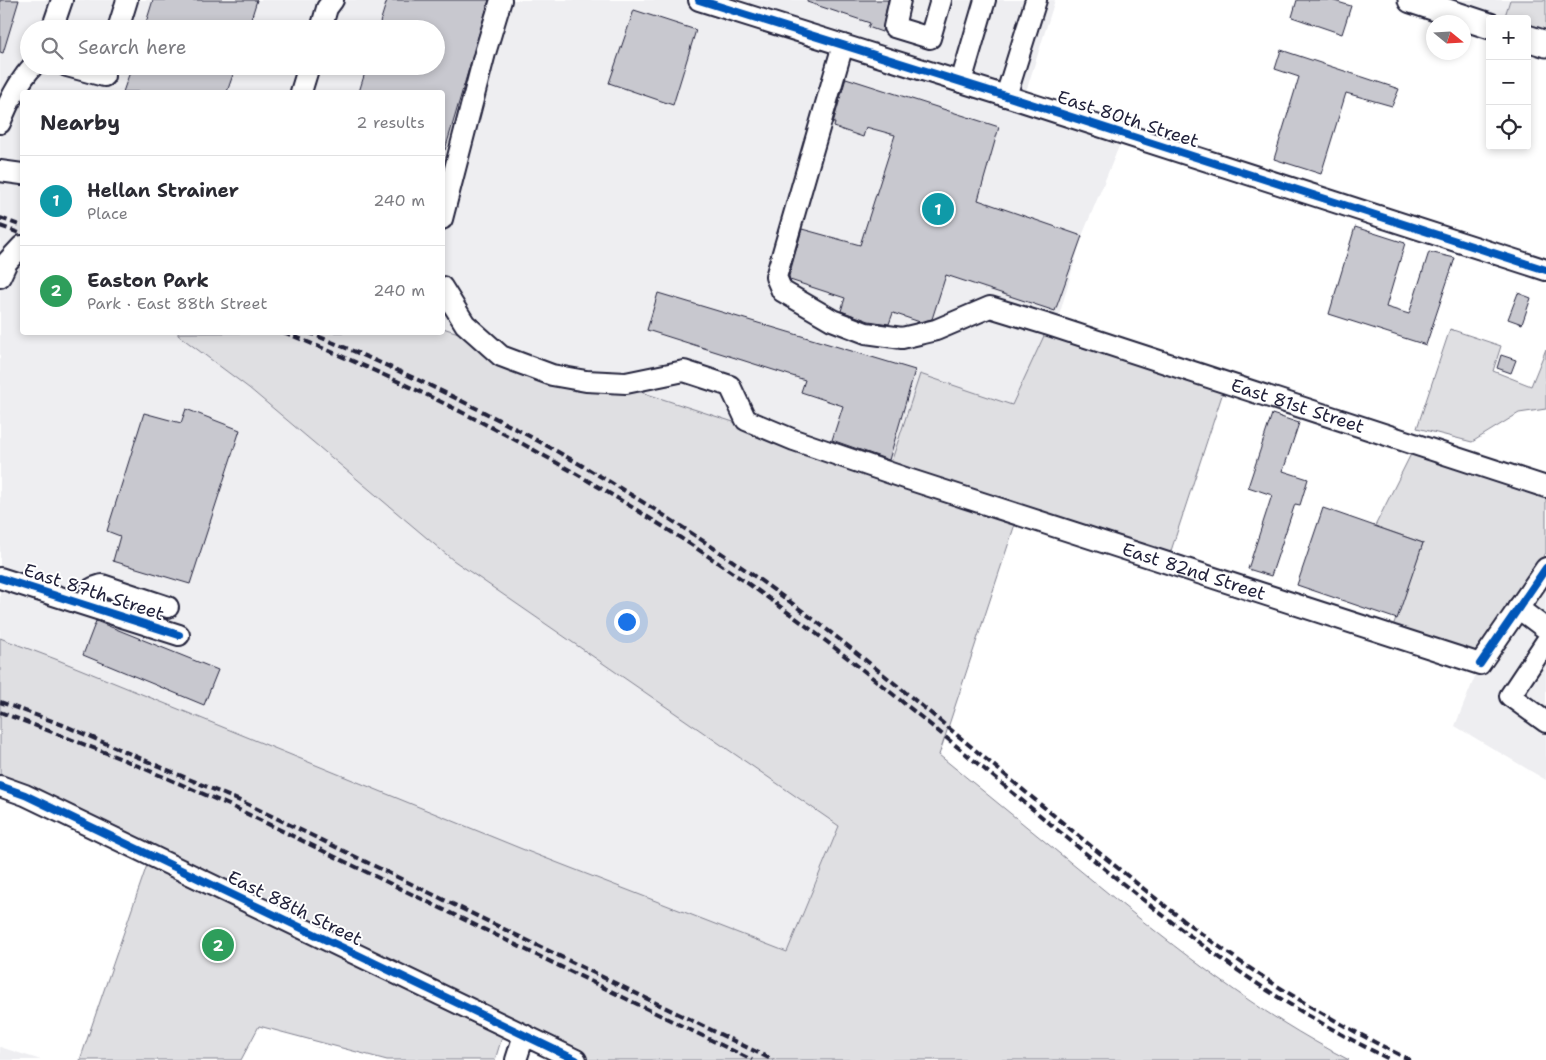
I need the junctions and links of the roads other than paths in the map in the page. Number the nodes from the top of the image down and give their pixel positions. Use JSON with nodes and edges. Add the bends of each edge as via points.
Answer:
{"nodes":[{"id":1,"x":62,"y":0,"type":"edge"},
{"id":2,"x":126,"y":0,"type":"edge"},
{"id":3,"x":333,"y":0,"type":"edge"},
{"id":4,"x":501,"y":0,"type":"edge"},
{"id":5,"x":699,"y":0,"type":"edge"},
{"id":6,"x":900,"y":0,"type":"edge"},
{"id":7,"x":941,"y":0,"type":"edge"},
{"id":8,"x":985,"y":0,"type":"edge"},
{"id":9,"x":1036,"y":0,"type":"edge"},
{"id":10,"x":1411,"y":0,"type":"edge"},
{"id":11,"x":1444,"y":5,"type":"edge"},
{"id":12,"x":55,"y":20,"type":"edge"},
{"id":13,"x":120,"y":20,"type":"edge"},
{"id":14,"x":324,"y":20,"type":"edge"},
{"id":15,"x":1486,"y":24,"type":"edge"},
{"id":16,"x":921,"y":36,"type":"junction"},
{"id":17,"x":1531,"y":39,"type":"edge"},
{"id":18,"x":1546,"y":44,"type":"edge"},
{"id":19,"x":843,"y":45,"type":"junction"},
{"id":20,"x":911,"y":66,"type":"junction"},
{"id":21,"x":26,"y":75,"type":"edge"},
{"id":22,"x":306,"y":75,"type":"edge"},
{"id":23,"x":961,"y":82,"type":"junction"},
{"id":24,"x":302,"y":90,"type":"edge"},
{"id":25,"x":1006,"y":96,"type":"junction"},
{"id":26,"x":0,"y":123,"type":"edge"},
{"id":27,"x":0,"y":171,"type":"edge"},
{"id":28,"x":20,"y":174,"type":"edge"},
{"id":29,"x":445,"y":207,"type":"edge"},
{"id":30,"x":20,"y":248,"type":"edge"},
{"id":31,"x":1546,"y":270,"type":"edge"},
{"id":32,"x":0,"y":277,"type":"edge"},
{"id":33,"x":445,"y":293,"type":"edge"},
{"id":34,"x":1546,"y":487,"type":"edge"},
{"id":35,"x":1546,"y":568,"type":"edge"},
{"id":36,"x":0,"y":578,"type":"edge"},
{"id":37,"x":84,"y":604,"type":"junction"},
{"id":38,"x":168,"y":607,"type":"dead end"},
{"id":39,"x":1518,"y":608,"type":"junction"},
{"id":40,"x":1546,"y":629,"type":"edge"},
{"id":41,"x":179,"y":635,"type":"dead end"},
{"id":42,"x":1546,"y":642,"type":"edge"},
{"id":43,"x":1546,"y":722,"type":"edge"},
{"id":44,"x":0,"y":786,"type":"edge"},
{"id":45,"x":524,"y":1034,"type":"junction"},
{"id":46,"x":516,"y":1060,"type":"edge"},
{"id":47,"x":576,"y":1060,"type":"edge"}],
"edges":[{"from":1,"to":12,"type":"street"},
{"from":2,"to":13,"type":"street"},
{"from":3,"to":14,"type":"street"},
{"from":4,"to":29,"type":"street"},
{"from":5,"to":19,"type":"street","name":"East 80th Street"},
{"from":6,"to":16,"type":"street","via":[[894,27]]},
{"from":7,"to":16,"type":"street","via":[[930,38]]},
{"from":8,"to":23,"type":"street"},
{"from":9,"to":25,"type":"street"},
{"from":10,"to":11,"type":"main road"},
{"from":11,"to":15,"type":"main road"},
{"from":16,"to":20,"type":"street"},
{"from":17,"to":18,"type":"main road"},
{"from":19,"to":20,"type":"street","name":"East 80th Street"},
{"from":19,"to":34,"type":"street","name":"East 81st Street","via":[[776,278],[782,291],[832,320],[866,333],[902,338],[936,330],[990,307]]},
{"from":20,"to":23,"type":"street","name":"East 80th Street"},
{"from":21,"to":26,"type":"street"},
{"from":22,"to":24,"type":"street"},
{"from":23,"to":25,"type":"street","name":"East 80th Street"},
{"from":25,"to":31,"type":"street","name":"East 80th Street"},
{"from":27,"to":28,"type":"street"},
{"from":30,"to":32,"type":"street","via":[[7,262]]},
{"from":33,"to":39,"type":"street","name":"East 82nd Street","via":[[465,324],[501,356],[552,375],[626,383],[684,371],[730,386],[746,420],[794,440],[1480,664]]},
{"from":35,"to":39,"type":"street"},
{"from":36,"to":37,"type":"street","name":"East 87th Street"},
{"from":37,"to":38,"type":"street","via":[[93,588],[102,585]]},
{"from":37,"to":41,"type":"street","name":"East 87th Street"},
{"from":39,"to":40,"type":"street"},
{"from":42,"to":43,"type":"street","via":[[1510,696]]},
{"from":44,"to":45,"type":"street","name":"East 88th Street","via":[[25,795]]},
{"from":45,"to":46,"type":"street"},
{"from":45,"to":47,"type":"street","name":"East 88th Street"}]}
